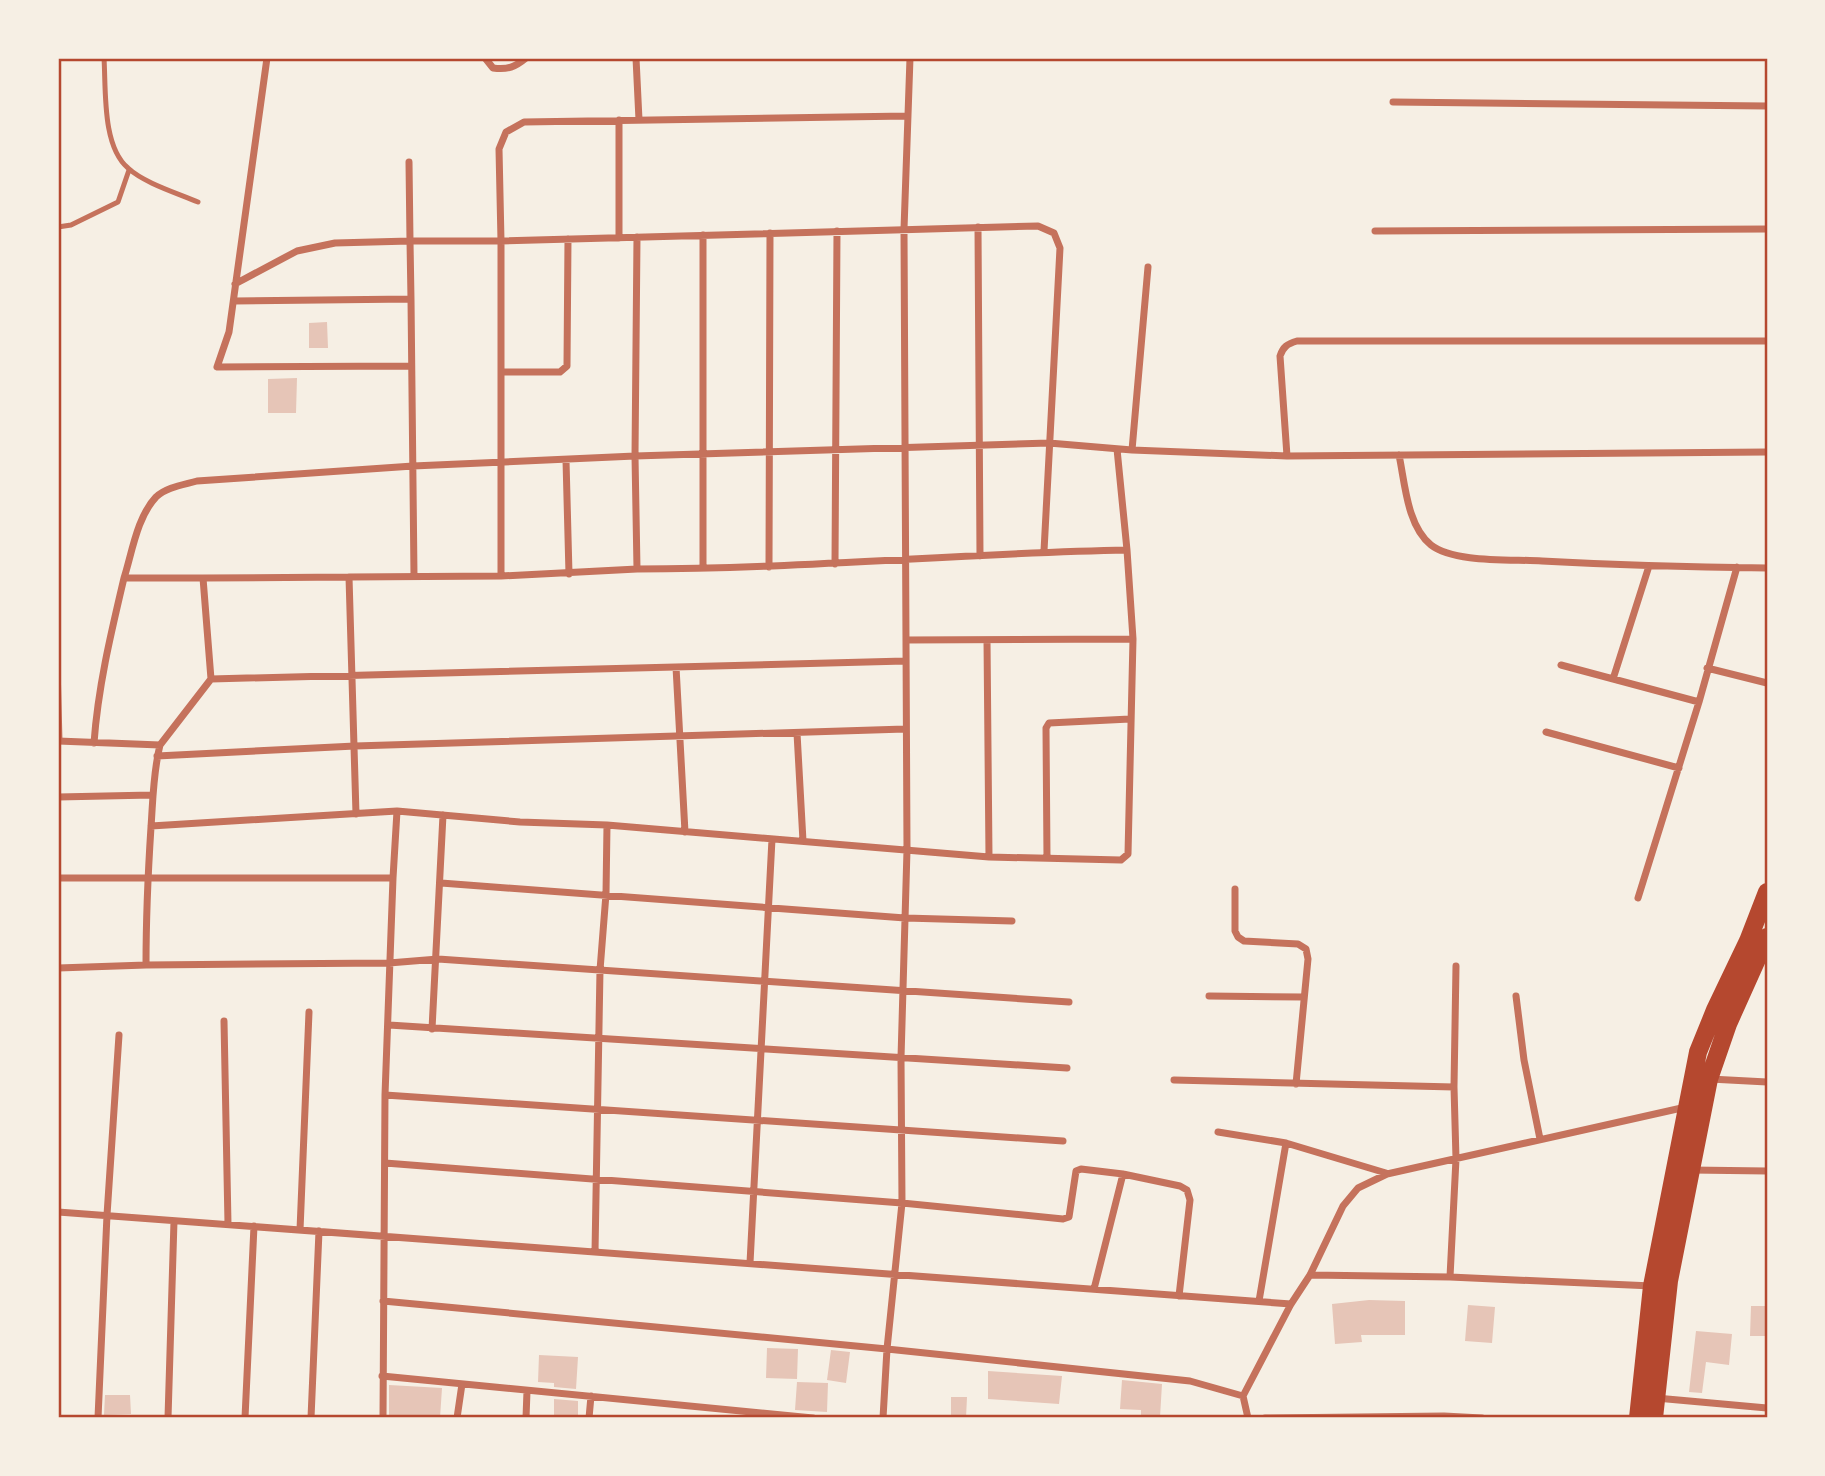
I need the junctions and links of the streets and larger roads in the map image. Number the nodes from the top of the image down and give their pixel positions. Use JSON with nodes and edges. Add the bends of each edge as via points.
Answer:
{"nodes":[{"id":1,"x":267,"y":58,"type":"edge"},
{"id":2,"x":485,"y":58,"type":"edge"},
{"id":3,"x":526,"y":58,"type":"edge"},
{"id":4,"x":636,"y":58,"type":"edge"},
{"id":5,"x":910,"y":58,"type":"edge"},
{"id":6,"x":1393,"y":102,"type":"dead end"},
{"id":7,"x":1767,"y":106,"type":"edge"},
{"id":8,"x":907,"y":116,"type":"junction"},
{"id":9,"x":619,"y":120,"type":"junction"},
{"id":10,"x":639,"y":120,"type":"junction"},
{"id":11,"x":410,"y":162,"type":"dead end"},
{"id":12,"x":978,"y":227,"type":"junction"},
{"id":13,"x":904,"y":229,"type":"junction"},
{"id":14,"x":1767,"y":229,"type":"edge"},
{"id":15,"x":837,"y":231,"type":"junction"},
{"id":16,"x":1375,"y":231,"type":"dead end"},
{"id":17,"x":770,"y":233,"type":"junction"},
{"id":18,"x":703,"y":235,"type":"junction"},
{"id":19,"x":637,"y":237,"type":"junction"},
{"id":20,"x":619,"y":238,"type":"junction"},
{"id":21,"x":568,"y":239,"type":"junction"},
{"id":22,"x":410,"y":241,"type":"junction"},
{"id":23,"x":501,"y":241,"type":"junction"},
{"id":24,"x":1148,"y":267,"type":"dead end"},
{"id":25,"x":235,"y":284,"type":"junction"},
{"id":26,"x":411,"y":299,"type":"junction"},
{"id":27,"x":234,"y":301,"type":"junction"},
{"id":28,"x":1767,"y":341,"type":"edge"},
{"id":29,"x":411,"y":366,"type":"junction"},
{"id":30,"x":501,"y":372,"type":"junction"},
{"id":31,"x":1049,"y":443,"type":"junction"},
{"id":32,"x":979,"y":446,"type":"junction"},
{"id":33,"x":906,"y":449,"type":"junction"},
{"id":34,"x":1117,"y":449,"type":"junction"},
{"id":35,"x":1132,"y":450,"type":"junction"},
{"id":36,"x":836,"y":451,"type":"junction"},
{"id":37,"x":769,"y":452,"type":"junction"},
{"id":38,"x":1767,"y":452,"type":"edge"},
{"id":39,"x":703,"y":455,"type":"junction"},
{"id":40,"x":1399,"y":455,"type":"junction"},
{"id":41,"x":635,"y":456,"type":"junction"},
{"id":42,"x":1287,"y":456,"type":"junction"},
{"id":43,"x":566,"y":460,"type":"junction"},
{"id":44,"x":500,"y":462,"type":"junction"},
{"id":45,"x":412,"y":466,"type":"junction"},
{"id":46,"x":1127,"y":550,"type":"junction"},
{"id":47,"x":1044,"y":551,"type":"junction"},
{"id":48,"x":980,"y":556,"type":"junction"},
{"id":49,"x":907,"y":561,"type":"junction"},
{"id":50,"x":835,"y":564,"type":"junction"},
{"id":51,"x":1649,"y":566,"type":"junction"},
{"id":52,"x":1737,"y":567,"type":"junction"},
{"id":53,"x":703,"y":568,"type":"junction"},
{"id":54,"x":769,"y":568,"type":"junction"},
{"id":55,"x":1767,"y":568,"type":"edge"},
{"id":56,"x":637,"y":569,"type":"junction"},
{"id":57,"x":569,"y":574,"type":"junction"},
{"id":58,"x":414,"y":576,"type":"junction"},
{"id":59,"x":501,"y":576,"type":"junction"},
{"id":60,"x":349,"y":577,"type":"junction"},
{"id":61,"x":124,"y":578,"type":"junction"},
{"id":62,"x":202,"y":578,"type":"junction"},
{"id":63,"x":1133,"y":639,"type":"junction"},
{"id":64,"x":905,"y":640,"type":"junction"},
{"id":65,"x":987,"y":640,"type":"junction"},
{"id":66,"x":905,"y":661,"type":"junction"},
{"id":67,"x":1561,"y":665,"type":"dead end"},
{"id":68,"x":676,"y":667,"type":"junction"},
{"id":69,"x":1707,"y":668,"type":"junction"},
{"id":70,"x":352,"y":675,"type":"junction"},
{"id":71,"x":211,"y":679,"type":"junction"},
{"id":72,"x":1613,"y":679,"type":"junction"},
{"id":73,"x":1767,"y":683,"type":"edge"},
{"id":74,"x":1699,"y":702,"type":"junction"},
{"id":75,"x":1130,"y":719,"type":"junction"},
{"id":76,"x":905,"y":729,"type":"junction"},
{"id":77,"x":1546,"y":732,"type":"dead end"},
{"id":78,"x":797,"y":733,"type":"junction"},
{"id":79,"x":681,"y":737,"type":"junction"},
{"id":80,"x":59,"y":741,"type":"edge"},
{"id":81,"x":94,"y":743,"type":"junction"},
{"id":82,"x":160,"y":746,"type":"junction"},
{"id":83,"x":355,"y":746,"type":"junction"},
{"id":84,"x":157,"y":756,"type":"junction"},
{"id":85,"x":1679,"y":768,"type":"junction"},
{"id":86,"x":152,"y":795,"type":"junction"},
{"id":87,"x":58,"y":797,"type":"edge"},
{"id":88,"x":397,"y":811,"type":"junction"},
{"id":89,"x":356,"y":814,"type":"junction"},
{"id":90,"x":443,"y":815,"type":"junction"},
{"id":91,"x":607,"y":825,"type":"junction"},
{"id":92,"x":151,"y":826,"type":"junction"},
{"id":93,"x":685,"y":832,"type":"junction"},
{"id":94,"x":772,"y":839,"type":"junction"},
{"id":95,"x":803,"y":841,"type":"junction"},
{"id":96,"x":907,"y":850,"type":"junction"},
{"id":97,"x":989,"y":857,"type":"junction"},
{"id":98,"x":1047,"y":858,"type":"junction"},
{"id":99,"x":58,"y":878,"type":"edge"},
{"id":100,"x":393,"y":878,"type":"junction"},
{"id":101,"x":146,"y":879,"type":"junction"},
{"id":102,"x":441,"y":883,"type":"junction"},
{"id":103,"x":1235,"y":889,"type":"dead end"},
{"id":104,"x":1767,"y":892,"type":"edge"},
{"id":105,"x":606,"y":894,"type":"junction"},
{"id":106,"x":1638,"y":898,"type":"dead end"},
{"id":107,"x":768,"y":909,"type":"junction"},
{"id":108,"x":905,"y":918,"type":"junction"},
{"id":109,"x":1012,"y":921,"type":"dead end"},
{"id":110,"x":1767,"y":937,"type":"edge"},
{"id":111,"x":438,"y":959,"type":"junction"},
{"id":112,"x":389,"y":964,"type":"junction"},
{"id":113,"x":146,"y":965,"type":"junction"},
{"id":114,"x":1456,"y":966,"type":"dead end"},
{"id":115,"x":58,"y":968,"type":"edge"},
{"id":116,"x":600,"y":970,"type":"junction"},
{"id":117,"x":765,"y":982,"type":"junction"},
{"id":118,"x":904,"y":991,"type":"junction"},
{"id":119,"x":1209,"y":996,"type":"dead end"},
{"id":120,"x":1516,"y":996,"type":"dead end"},
{"id":121,"x":1304,"y":997,"type":"junction"},
{"id":122,"x":1069,"y":1002,"type":"dead end"},
{"id":123,"x":309,"y":1012,"type":"dead end"},
{"id":124,"x":224,"y":1021,"type":"dead end"},
{"id":125,"x":389,"y":1025,"type":"junction"},
{"id":126,"x":432,"y":1029,"type":"junction"},
{"id":127,"x":119,"y":1035,"type":"dead end"},
{"id":128,"x":599,"y":1039,"type":"junction"},
{"id":129,"x":762,"y":1049,"type":"junction"},
{"id":130,"x":901,"y":1058,"type":"junction"},
{"id":131,"x":1067,"y":1068,"type":"dead end"},
{"id":132,"x":1709,"y":1079,"type":"junction"},
{"id":133,"x":1174,"y":1080,"type":"dead end"},
{"id":134,"x":1767,"y":1082,"type":"edge"},
{"id":135,"x":1296,"y":1084,"type":"junction"},
{"id":136,"x":1454,"y":1087,"type":"junction"},
{"id":137,"x":385,"y":1095,"type":"junction"},
{"id":138,"x":1687,"y":1107,"type":"junction"},
{"id":139,"x":598,"y":1110,"type":"junction"},
{"id":140,"x":758,"y":1120,"type":"junction"},
{"id":141,"x":902,"y":1128,"type":"junction"},
{"id":142,"x":1218,"y":1132,"type":"dead end"},
{"id":143,"x":1540,"y":1139,"type":"junction"},
{"id":144,"x":1063,"y":1141,"type":"dead end"},
{"id":145,"x":1286,"y":1143,"type":"junction"},
{"id":146,"x":1456,"y":1159,"type":"junction"},
{"id":147,"x":384,"y":1163,"type":"junction"},
{"id":148,"x":1690,"y":1170,"type":"junction"},
{"id":149,"x":1767,"y":1171,"type":"edge"},
{"id":150,"x":1123,"y":1174,"type":"junction"},
{"id":151,"x":1387,"y":1174,"type":"junction"},
{"id":152,"x":596,"y":1179,"type":"junction"},
{"id":153,"x":754,"y":1192,"type":"junction"},
{"id":154,"x":902,"y":1203,"type":"junction"},
{"id":155,"x":58,"y":1212,"type":"edge"},
{"id":156,"x":107,"y":1215,"type":"junction"},
{"id":157,"x":174,"y":1221,"type":"junction"},
{"id":158,"x":228,"y":1224,"type":"junction"},
{"id":159,"x":254,"y":1226,"type":"junction"},
{"id":160,"x":300,"y":1230,"type":"junction"},
{"id":161,"x":319,"y":1231,"type":"junction"},
{"id":162,"x":384,"y":1236,"type":"junction"},
{"id":163,"x":595,"y":1252,"type":"junction"},
{"id":164,"x":750,"y":1264,"type":"junction"},
{"id":165,"x":895,"y":1274,"type":"junction"},
{"id":166,"x":1310,"y":1275,"type":"junction"},
{"id":167,"x":1450,"y":1277,"type":"junction"},
{"id":168,"x":1660,"y":1287,"type":"junction"},
{"id":169,"x":1094,"y":1289,"type":"junction"},
{"id":170,"x":1179,"y":1296,"type":"junction"},
{"id":171,"x":383,"y":1301,"type":"junction"},
{"id":172,"x":1259,"y":1301,"type":"junction"},
{"id":173,"x":1291,"y":1304,"type":"junction"},
{"id":174,"x":887,"y":1349,"type":"junction"},
{"id":175,"x":382,"y":1376,"type":"junction"},
{"id":176,"x":462,"y":1384,"type":"junction"},
{"id":177,"x":527,"y":1391,"type":"junction"},
{"id":178,"x":591,"y":1396,"type":"junction"},
{"id":179,"x":1243,"y":1396,"type":"junction"},
{"id":180,"x":1656,"y":1398,"type":"junction"},
{"id":181,"x":1767,"y":1408,"type":"edge"},
{"id":182,"x":1444,"y":1417,"type":"edge"},
{"id":183,"x":98,"y":1418,"type":"edge"},
{"id":184,"x":168,"y":1418,"type":"edge"},
{"id":185,"x":245,"y":1418,"type":"edge"},
{"id":186,"x":311,"y":1418,"type":"edge"},
{"id":187,"x":383,"y":1418,"type":"edge"},
{"id":188,"x":457,"y":1418,"type":"edge"},
{"id":189,"x":526,"y":1418,"type":"edge"},
{"id":190,"x":589,"y":1418,"type":"edge"},
{"id":191,"x":813,"y":1418,"type":"edge"},
{"id":192,"x":883,"y":1418,"type":"edge"},
{"id":193,"x":1248,"y":1418,"type":"edge"},
{"id":194,"x":1265,"y":1418,"type":"edge"},
{"id":195,"x":1482,"y":1418,"type":"edge"},
{"id":196,"x":1638,"y":1418,"type":"edge"},
{"id":197,"x":1654,"y":1418,"type":"edge"},
{"id":198,"x":1766,"y":1418,"type":"edge"}],
"edges":[{"from":1,"to":25,"type":"street"},
{"from":2,"to":3,"type":"street","via":[[494,68],[503,69]]},
{"from":4,"to":10,"type":"street"},
{"from":5,"to":8,"type":"street"},
{"from":6,"to":7,"type":"street"},
{"from":8,"to":10,"type":"street"},
{"from":8,"to":13,"type":"street"},
{"from":9,"to":10,"type":"street"},
{"from":9,"to":20,"type":"street"},
{"from":9,"to":23,"type":"street","via":[[524,122],[506,132],[499,149]]},
{"from":11,"to":22,"type":"street"},
{"from":12,"to":13,"type":"street"},
{"from":12,"to":31,"type":"street","via":[[1038,226],[1054,233],[1060,248]]},
{"from":12,"to":32,"type":"street"},
{"from":13,"to":15,"type":"street"},
{"from":13,"to":33,"type":"street"},
{"from":14,"to":16,"type":"street"},
{"from":15,"to":17,"type":"street"},
{"from":15,"to":36,"type":"street"},
{"from":17,"to":18,"type":"street"},
{"from":17,"to":37,"type":"street"},
{"from":18,"to":19,"type":"street"},
{"from":18,"to":39,"type":"street"},
{"from":19,"to":20,"type":"street"},
{"from":19,"to":41,"type":"street"},
{"from":20,"to":21,"type":"street"},
{"from":21,"to":23,"type":"street"},
{"from":21,"to":30,"type":"street","via":[[567,366],[560,372]]},
{"from":22,"to":23,"type":"street"},
{"from":22,"to":25,"type":"street","via":[[335,243],[297,251]]},
{"from":22,"to":26,"type":"street"},
{"from":23,"to":30,"type":"street"},
{"from":24,"to":35,"type":"street"},
{"from":25,"to":27,"type":"street"},
{"from":26,"to":27,"type":"street"},
{"from":26,"to":29,"type":"street"},
{"from":27,"to":29,"type":"street","via":[[217,367]]},
{"from":28,"to":42,"type":"street","via":[[1297,341],[1282,349],[1280,356]]},
{"from":29,"to":45,"type":"street"},
{"from":30,"to":44,"type":"street"},
{"from":31,"to":32,"type":"street"},
{"from":31,"to":34,"type":"street"},
{"from":31,"to":47,"type":"street"},
{"from":32,"to":33,"type":"street"},
{"from":32,"to":48,"type":"street"},
{"from":33,"to":36,"type":"street"},
{"from":33,"to":49,"type":"street"},
{"from":34,"to":35,"type":"street"},
{"from":34,"to":46,"type":"street"},
{"from":35,"to":42,"type":"street"},
{"from":36,"to":37,"type":"street"},
{"from":36,"to":50,"type":"street"},
{"from":37,"to":39,"type":"street"},
{"from":37,"to":54,"type":"street"},
{"from":38,"to":40,"type":"street"},
{"from":39,"to":41,"type":"street"},
{"from":39,"to":53,"type":"street"},
{"from":40,"to":42,"type":"street"},
{"from":40,"to":51,"type":"street","via":[[1420,532],[1446,553]]},
{"from":41,"to":43,"type":"street"},
{"from":41,"to":56,"type":"street"},
{"from":43,"to":44,"type":"street"},
{"from":43,"to":57,"type":"street"},
{"from":44,"to":45,"type":"street"},
{"from":44,"to":59,"type":"street"},
{"from":45,"to":58,"type":"street"},
{"from":45,"to":61,"type":"street","via":[[197,481],[173,487],[145,512]]},
{"from":46,"to":47,"type":"street"},
{"from":46,"to":63,"type":"street"},
{"from":47,"to":48,"type":"street"},
{"from":48,"to":49,"type":"street"},
{"from":49,"to":50,"type":"street"},
{"from":49,"to":64,"type":"street"},
{"from":50,"to":54,"type":"street"},
{"from":51,"to":52,"type":"street"},
{"from":51,"to":72,"type":"street"},
{"from":52,"to":55,"type":"street"},
{"from":52,"to":69,"type":"street"},
{"from":53,"to":54,"type":"street"},
{"from":53,"to":56,"type":"street"},
{"from":56,"to":57,"type":"street"},
{"from":57,"to":59,"type":"street"},
{"from":58,"to":59,"type":"street"},
{"from":58,"to":60,"type":"street"},
{"from":60,"to":62,"type":"street"},
{"from":60,"to":70,"type":"street"},
{"from":61,"to":62,"type":"street"},
{"from":61,"to":81,"type":"street","via":[[104,660]]},
{"from":62,"to":71,"type":"street"},
{"from":63,"to":65,"type":"street"},
{"from":63,"to":75,"type":"street"},
{"from":64,"to":65,"type":"street"},
{"from":64,"to":66,"type":"street"},
{"from":65,"to":97,"type":"street"},
{"from":66,"to":68,"type":"street"},
{"from":66,"to":76,"type":"street"},
{"from":67,"to":72,"type":"street"},
{"from":68,"to":70,"type":"street"},
{"from":68,"to":79,"type":"street"},
{"from":69,"to":73,"type":"street"},
{"from":69,"to":74,"type":"street"},
{"from":70,"to":71,"type":"street"},
{"from":70,"to":83,"type":"street"},
{"from":71,"to":82,"type":"street"},
{"from":72,"to":74,"type":"street"},
{"from":74,"to":85,"type":"street"},
{"from":75,"to":98,"type":"street","via":[[1049,723],[1046,728]]},
{"from":75,"to":98,"type":"street","via":[[1128,854],[1121,860]]},
{"from":76,"to":78,"type":"street"},
{"from":76,"to":96,"type":"street"},
{"from":77,"to":85,"type":"street"},
{"from":78,"to":79,"type":"street"},
{"from":78,"to":95,"type":"street"},
{"from":79,"to":83,"type":"street"},
{"from":79,"to":93,"type":"street"},
{"from":80,"to":81,"type":"street"},
{"from":81,"to":82,"type":"street"},
{"from":82,"to":84,"type":"street"},
{"from":83,"to":84,"type":"street"},
{"from":83,"to":89,"type":"street"},
{"from":84,"to":86,"type":"street"},
{"from":85,"to":106,"type":"street"},
{"from":86,"to":87,"type":"street"},
{"from":86,"to":92,"type":"street"},
{"from":88,"to":89,"type":"street"},
{"from":88,"to":90,"type":"street"},
{"from":88,"to":100,"type":"street"},
{"from":89,"to":92,"type":"street"},
{"from":90,"to":91,"type":"street"},
{"from":90,"to":102,"type":"street"},
{"from":91,"to":93,"type":"street"},
{"from":91,"to":105,"type":"street"},
{"from":92,"to":101,"type":"street"},
{"from":93,"to":94,"type":"street"},
{"from":94,"to":95,"type":"street"},
{"from":94,"to":107,"type":"street"},
{"from":95,"to":96,"type":"street"},
{"from":96,"to":97,"type":"street"},
{"from":96,"to":108,"type":"street"},
{"from":97,"to":98,"type":"street"},
{"from":99,"to":101,"type":"street"},
{"from":100,"to":101,"type":"street"},
{"from":100,"to":112,"type":"street"},
{"from":101,"to":113,"type":"street"},
{"from":102,"to":105,"type":"street"},
{"from":102,"to":111,"type":"street"},
{"from":103,"to":121,"type":"street","via":[[1238,937],[1298,944],[1306,949]]},
{"from":104,"to":138,"type":"highway","via":[[1698,1052]]},
{"from":105,"to":107,"type":"street"},
{"from":105,"to":116,"type":"street"},
{"from":107,"to":108,"type":"street"},
{"from":107,"to":117,"type":"street"},
{"from":108,"to":109,"type":"street"},
{"from":108,"to":118,"type":"street"},
{"from":110,"to":132,"type":"highway"},
{"from":111,"to":112,"type":"street"},
{"from":111,"to":116,"type":"street"},
{"from":111,"to":126,"type":"street"},
{"from":112,"to":113,"type":"street"},
{"from":112,"to":125,"type":"street"},
{"from":113,"to":115,"type":"street"},
{"from":114,"to":136,"type":"street"},
{"from":116,"to":117,"type":"street"},
{"from":116,"to":128,"type":"street"},
{"from":117,"to":118,"type":"street"},
{"from":117,"to":129,"type":"street"},
{"from":118,"to":122,"type":"street"},
{"from":118,"to":130,"type":"street"},
{"from":119,"to":121,"type":"street"},
{"from":120,"to":143,"type":"street"},
{"from":121,"to":135,"type":"street"},
{"from":123,"to":160,"type":"street"},
{"from":124,"to":158,"type":"street"},
{"from":125,"to":126,"type":"street"},
{"from":125,"to":137,"type":"street"},
{"from":126,"to":128,"type":"street"},
{"from":127,"to":156,"type":"street"},
{"from":128,"to":129,"type":"street"},
{"from":128,"to":139,"type":"street"},
{"from":129,"to":130,"type":"street"},
{"from":129,"to":140,"type":"street"},
{"from":130,"to":131,"type":"street"},
{"from":130,"to":141,"type":"street"},
{"from":132,"to":134,"type":"street"},
{"from":132,"to":148,"type":"highway"},
{"from":133,"to":135,"type":"street"},
{"from":135,"to":136,"type":"street"},
{"from":136,"to":146,"type":"street"},
{"from":137,"to":139,"type":"street"},
{"from":137,"to":147,"type":"street"},
{"from":138,"to":143,"type":"street"},
{"from":138,"to":168,"type":"highway"},
{"from":139,"to":140,"type":"street"},
{"from":139,"to":152,"type":"street"},
{"from":140,"to":141,"type":"street"},
{"from":140,"to":153,"type":"street"},
{"from":141,"to":144,"type":"street"},
{"from":141,"to":154,"type":"street"},
{"from":142,"to":145,"type":"street"},
{"from":143,"to":146,"type":"street"},
{"from":145,"to":151,"type":"street"},
{"from":145,"to":172,"type":"street"},
{"from":146,"to":151,"type":"street"},
{"from":146,"to":167,"type":"street"},
{"from":147,"to":152,"type":"street"},
{"from":147,"to":162,"type":"street"},
{"from":148,"to":149,"type":"street"},
{"from":148,"to":168,"type":"highway"},
{"from":150,"to":154,"type":"street","via":[[1076,1171],[1069,1217],[1063,1219]]},
{"from":150,"to":169,"type":"street"},
{"from":150,"to":170,"type":"street","via":[[1187,1190]]},
{"from":151,"to":166,"type":"street","via":[[1358,1188],[1343,1206]]},
{"from":152,"to":153,"type":"street"},
{"from":152,"to":163,"type":"street"},
{"from":153,"to":154,"type":"street"},
{"from":153,"to":164,"type":"street"},
{"from":154,"to":165,"type":"street"},
{"from":155,"to":156,"type":"street"},
{"from":156,"to":157,"type":"street"},
{"from":156,"to":183,"type":"street"},
{"from":157,"to":158,"type":"street"},
{"from":157,"to":184,"type":"street"},
{"from":158,"to":159,"type":"street"},
{"from":159,"to":160,"type":"street"},
{"from":159,"to":185,"type":"street"},
{"from":160,"to":161,"type":"street"},
{"from":161,"to":162,"type":"street"},
{"from":161,"to":186,"type":"street"},
{"from":162,"to":163,"type":"street"},
{"from":162,"to":171,"type":"street"},
{"from":163,"to":164,"type":"street"},
{"from":164,"to":165,"type":"street"},
{"from":165,"to":169,"type":"street"},
{"from":165,"to":174,"type":"street"},
{"from":166,"to":167,"type":"street"},
{"from":166,"to":173,"type":"street"},
{"from":167,"to":168,"type":"street"},
{"from":168,"to":180,"type":"highway"},
{"from":168,"to":196,"type":"highway"},
{"from":169,"to":170,"type":"street"},
{"from":170,"to":172,"type":"street"},
{"from":171,"to":174,"type":"street"},
{"from":171,"to":175,"type":"street"},
{"from":172,"to":173,"type":"street"},
{"from":173,"to":179,"type":"street"},
{"from":174,"to":179,"type":"street","via":[[1190,1381]]},
{"from":174,"to":192,"type":"street"},
{"from":175,"to":176,"type":"street"},
{"from":175,"to":187,"type":"street"},
{"from":176,"to":177,"type":"street"},
{"from":176,"to":188,"type":"street"},
{"from":177,"to":178,"type":"street"},
{"from":177,"to":189,"type":"street"},
{"from":178,"to":190,"type":"street"},
{"from":178,"to":191,"type":"street"},
{"from":179,"to":193,"type":"street"},
{"from":180,"to":181,"type":"street"},
{"from":180,"to":197,"type":"highway"},
{"from":181,"to":198,"type":"street"},
{"from":182,"to":194,"type":"street"},
{"from":182,"to":195,"type":"street"}]}
